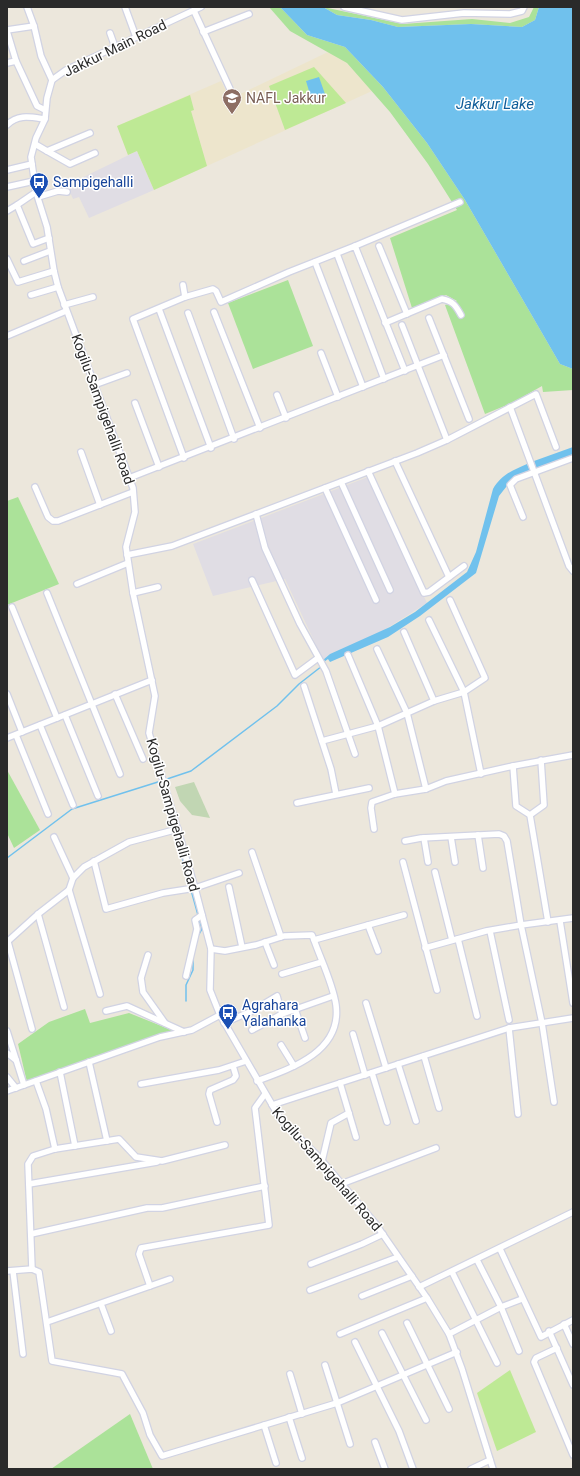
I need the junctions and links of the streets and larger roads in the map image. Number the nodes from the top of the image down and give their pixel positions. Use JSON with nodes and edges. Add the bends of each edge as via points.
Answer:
{"nodes":[{"id":1,"x":27,"y":7,"type":"edge"},
{"id":2,"x":125,"y":7,"type":"edge"},
{"id":3,"x":201,"y":7,"type":"edge"},
{"id":4,"x":344,"y":7,"type":"edge"},
{"id":5,"x":524,"y":7,"type":"edge"},
{"id":6,"x":194,"y":11,"type":"junction"},
{"id":7,"x":249,"y":14,"type":"dead end"},
{"id":8,"x":34,"y":26,"type":"junction"},
{"id":9,"x":7,"y":30,"type":"edge"},
{"id":10,"x":203,"y":32,"type":"junction"},
{"id":11,"x":110,"y":33,"type":"dead end"},
{"id":12,"x":136,"y":37,"type":"junction"},
{"id":13,"x":116,"y":47,"type":"junction"},
{"id":14,"x":16,"y":61,"type":"junction"},
{"id":15,"x":7,"y":63,"type":"edge"},
{"id":16,"x":52,"y":80,"type":"junction"},
{"id":17,"x":230,"y":89,"type":"dead end"},
{"id":18,"x":46,"y":110,"type":"junction"},
{"id":19,"x":45,"y":119,"type":"junction"},
{"id":20,"x":7,"y":125,"type":"edge"},
{"id":21,"x":90,"y":133,"type":"dead end"},
{"id":22,"x":35,"y":144,"type":"junction"},
{"id":23,"x":47,"y":151,"type":"junction"},
{"id":24,"x":95,"y":153,"type":"dead end"},
{"id":25,"x":32,"y":164,"type":"junction"},
{"id":26,"x":7,"y":170,"type":"edge"},
{"id":27,"x":34,"y":181,"type":"junction"},
{"id":28,"x":7,"y":187,"type":"edge"},
{"id":29,"x":67,"y":192,"type":"dead end"},
{"id":30,"x":37,"y":194,"type":"junction"},
{"id":31,"x":460,"y":202,"type":"dead end"},
{"id":32,"x":17,"y":205,"type":"junction"},
{"id":33,"x":7,"y":211,"type":"edge"},
{"id":34,"x":49,"y":238,"type":"junction"},
{"id":35,"x":355,"y":246,"type":"junction"},
{"id":36,"x":379,"y":246,"type":"dead end"},
{"id":37,"x":50,"y":252,"type":"junction"},
{"id":38,"x":337,"y":254,"type":"junction"},
{"id":39,"x":7,"y":259,"type":"edge"},
{"id":40,"x":24,"y":261,"type":"dead end"},
{"id":41,"x":315,"y":262,"type":"junction"},
{"id":42,"x":54,"y":271,"type":"junction"},
{"id":43,"x":183,"y":285,"type":"dead end"},
{"id":44,"x":58,"y":287,"type":"junction"},
{"id":45,"x":31,"y":295,"type":"dead end"},
{"id":46,"x":93,"y":297,"type":"dead end"},
{"id":47,"x":185,"y":297,"type":"junction"},
{"id":48,"x":65,"y":308,"type":"junction"},
{"id":49,"x":159,"y":309,"type":"junction"},
{"id":50,"x":214,"y":312,"type":"dead end"},
{"id":51,"x":188,"y":313,"type":"dead end"},
{"id":52,"x":407,"y":314,"type":"junction"},
{"id":53,"x":461,"y":315,"type":"dead end"},
{"id":54,"x":429,"y":318,"type":"dead end"},
{"id":55,"x":385,"y":323,"type":"junction"},
{"id":56,"x":402,"y":325,"type":"dead end"},
{"id":57,"x":7,"y":336,"type":"edge"},
{"id":58,"x":321,"y":353,"type":"dead end"},
{"id":59,"x":444,"y":356,"type":"junction"},
{"id":60,"x":418,"y":366,"type":"junction"},
{"id":61,"x":405,"y":371,"type":"junction"},
{"id":62,"x":127,"y":373,"type":"dead end"},
{"id":63,"x":384,"y":379,"type":"junction"},
{"id":64,"x":94,"y":385,"type":"junction"},
{"id":65,"x":363,"y":387,"type":"junction"},
{"id":66,"x":277,"y":395,"type":"dead end"},
{"id":67,"x":338,"y":397,"type":"junction"},
{"id":68,"x":135,"y":403,"type":"dead end"},
{"id":69,"x":510,"y":407,"type":"junction"},
{"id":70,"x":286,"y":418,"type":"junction"},
{"id":71,"x":469,"y":419,"type":"dead end"},
{"id":72,"x":260,"y":428,"type":"junction"},
{"id":73,"x":234,"y":438,"type":"junction"},
{"id":74,"x":447,"y":440,"type":"junction"},
{"id":75,"x":556,"y":447,"type":"dead end"},
{"id":76,"x":211,"y":448,"type":"junction"},
{"id":77,"x":81,"y":452,"type":"dead end"},
{"id":78,"x":184,"y":458,"type":"junction"},
{"id":79,"x":573,"y":458,"type":"edge"},
{"id":80,"x":395,"y":461,"type":"junction"},
{"id":81,"x":159,"y":467,"type":"junction"},
{"id":82,"x":368,"y":471,"type":"junction"},
{"id":83,"x":534,"y":472,"type":"junction"},
{"id":84,"x":129,"y":478,"type":"junction"},
{"id":85,"x":341,"y":482,"type":"junction"},
{"id":86,"x":35,"y":486,"type":"dead end"},
{"id":87,"x":325,"y":488,"type":"junction"},
{"id":88,"x":133,"y":492,"type":"junction"},
{"id":89,"x":100,"y":505,"type":"junction"},
{"id":90,"x":256,"y":514,"type":"junction"},
{"id":91,"x":523,"y":517,"type":"dead end"},
{"id":92,"x":127,"y":555,"type":"junction"},
{"id":93,"x":128,"y":563,"type":"junction"},
{"id":94,"x":464,"y":566,"type":"dead end"},
{"id":95,"x":573,"y":571,"type":"edge"},
{"id":96,"x":449,"y":577,"type":"junction"},
{"id":97,"x":252,"y":580,"type":"dead end"},
{"id":98,"x":77,"y":584,"type":"dead end"},
{"id":99,"x":158,"y":587,"type":"dead end"},
{"id":100,"x":390,"y":590,"type":"dead end"},
{"id":101,"x":47,"y":593,"type":"dead end"},
{"id":102,"x":133,"y":593,"type":"junction"},
{"id":103,"x":376,"y":600,"type":"dead end"},
{"id":104,"x":450,"y":600,"type":"dead end"},
{"id":105,"x":12,"y":607,"type":"dead end"},
{"id":106,"x":429,"y":620,"type":"dead end"},
{"id":107,"x":404,"y":632,"type":"dead end"},
{"id":108,"x":377,"y":649,"type":"dead end"},
{"id":109,"x":348,"y":655,"type":"dead end"},
{"id":110,"x":318,"y":658,"type":"junction"},
{"id":111,"x":152,"y":680,"type":"junction"},
{"id":112,"x":304,"y":686,"type":"dead end"},
{"id":113,"x":464,"y":692,"type":"junction"},
{"id":114,"x":7,"y":694,"type":"edge"},
{"id":115,"x":116,"y":694,"type":"junction"},
{"id":116,"x":434,"y":701,"type":"junction"},
{"id":117,"x":92,"y":704,"type":"junction"},
{"id":118,"x":407,"y":714,"type":"junction"},
{"id":119,"x":65,"y":715,"type":"junction"},
{"id":120,"x":57,"y":718,"type":"junction"},
{"id":121,"x":40,"y":725,"type":"junction"},
{"id":122,"x":378,"y":726,"type":"junction"},
{"id":123,"x":22,"y":732,"type":"junction"},
{"id":124,"x":347,"y":734,"type":"junction"},
{"id":125,"x":16,"y":735,"type":"junction"},
{"id":126,"x":7,"y":738,"type":"edge"},
{"id":127,"x":322,"y":741,"type":"junction"},
{"id":128,"x":354,"y":754,"type":"dead end"},
{"id":129,"x":573,"y":755,"type":"edge"},
{"id":130,"x":143,"y":759,"type":"dead end"},
{"id":131,"x":541,"y":760,"type":"junction"},
{"id":132,"x":513,"y":766,"type":"junction"},
{"id":133,"x":120,"y":774,"type":"dead end"},
{"id":134,"x":481,"y":774,"type":"junction"},
{"id":135,"x":369,"y":788,"type":"dead end"},
{"id":136,"x":426,"y":789,"type":"junction"},
{"id":137,"x":336,"y":794,"type":"junction"},
{"id":138,"x":395,"y":794,"type":"junction"},
{"id":139,"x":98,"y":796,"type":"dead end"},
{"id":140,"x":297,"y":802,"type":"dead end"},
{"id":141,"x":73,"y":805,"type":"dead end"},
{"id":142,"x":48,"y":814,"type":"dead end"},
{"id":143,"x":530,"y":815,"type":"junction"},
{"id":144,"x":178,"y":829,"type":"junction"},
{"id":145,"x":374,"y":829,"type":"dead end"},
{"id":146,"x":478,"y":835,"type":"junction"},
{"id":147,"x":54,"y":837,"type":"dead end"},
{"id":148,"x":451,"y":837,"type":"junction"},
{"id":149,"x":424,"y":838,"type":"junction"},
{"id":150,"x":405,"y":842,"type":"dead end"},
{"id":151,"x":252,"y":852,"type":"dead end"},
{"id":152,"x":94,"y":861,"type":"junction"},
{"id":153,"x":403,"y":862,"type":"dead end"},
{"id":154,"x":428,"y":862,"type":"dead end"},
{"id":155,"x":455,"y":862,"type":"dead end"},
{"id":156,"x":483,"y":868,"type":"dead end"},
{"id":157,"x":435,"y":872,"type":"dead end"},
{"id":158,"x":239,"y":873,"type":"dead end"},
{"id":159,"x":73,"y":878,"type":"junction"},
{"id":160,"x":229,"y":887,"type":"dead end"},
{"id":161,"x":195,"y":888,"type":"junction"},
{"id":162,"x":69,"y":890,"type":"junction"},
{"id":163,"x":38,"y":914,"type":"junction"},
{"id":164,"x":202,"y":915,"type":"junction"},
{"id":165,"x":404,"y":915,"type":"dead end"},
{"id":166,"x":573,"y":918,"type":"edge"},
{"id":167,"x":560,"y":921,"type":"junction"},
{"id":168,"x":548,"y":922,"type":"junction"},
{"id":169,"x":368,"y":925,"type":"junction"},
{"id":170,"x":521,"y":925,"type":"junction"},
{"id":171,"x":490,"y":931,"type":"junction"},
{"id":172,"x":280,"y":937,"type":"junction"},
{"id":173,"x":314,"y":940,"type":"junction"},
{"id":174,"x":455,"y":940,"type":"junction"},
{"id":175,"x":7,"y":942,"type":"edge"},
{"id":176,"x":265,"y":942,"type":"junction"},
{"id":177,"x":242,"y":947,"type":"junction"},
{"id":178,"x":425,"y":948,"type":"junction"},
{"id":179,"x":210,"y":949,"type":"junction"},
{"id":180,"x":378,"y":951,"type":"dead end"},
{"id":181,"x":148,"y":955,"type":"dead end"},
{"id":182,"x":322,"y":962,"type":"junction"},
{"id":183,"x":274,"y":965,"type":"dead end"},
{"id":184,"x":282,"y":974,"type":"dead end"},
{"id":185,"x":186,"y":976,"type":"dead end"},
{"id":186,"x":437,"y":990,"type":"dead end"},
{"id":187,"x":100,"y":994,"type":"dead end"},
{"id":188,"x":333,"y":996,"type":"junction"},
{"id":189,"x":366,"y":1003,"type":"dead end"},
{"id":190,"x":573,"y":1003,"type":"edge"},
{"id":191,"x":64,"y":1007,"type":"dead end"},
{"id":192,"x":294,"y":1010,"type":"junction"},
{"id":193,"x":106,"y":1011,"type":"dead end"},
{"id":194,"x":282,"y":1014,"type":"junction"},
{"id":195,"x":220,"y":1015,"type":"junction"},
{"id":196,"x":477,"y":1016,"type":"dead end"},
{"id":197,"x":573,"y":1018,"type":"edge"},
{"id":198,"x":510,"y":1020,"type":"dead end"},
{"id":199,"x":165,"y":1023,"type":"junction"},
{"id":200,"x":224,"y":1023,"type":"junction"},
{"id":201,"x":542,"y":1023,"type":"junction"},
{"id":202,"x":509,"y":1028,"type":"junction"},
{"id":203,"x":32,"y":1029,"type":"dead end"},
{"id":204,"x":252,"y":1030,"type":"dead end"},
{"id":205,"x":7,"y":1031,"type":"edge"},
{"id":206,"x":184,"y":1032,"type":"junction"},
{"id":207,"x":353,"y":1034,"type":"dead end"},
{"id":208,"x":305,"y":1038,"type":"dead end"},
{"id":209,"x":281,"y":1045,"type":"dead end"},
{"id":210,"x":7,"y":1053,"type":"edge"},
{"id":211,"x":424,"y":1056,"type":"junction"},
{"id":212,"x":17,"y":1060,"type":"junction"},
{"id":213,"x":246,"y":1061,"type":"junction"},
{"id":214,"x":88,"y":1062,"type":"junction"},
{"id":215,"x":398,"y":1064,"type":"junction"},
{"id":216,"x":233,"y":1066,"type":"junction"},
{"id":217,"x":294,"y":1066,"type":"junction"},
{"id":218,"x":386,"y":1068,"type":"junction"},
{"id":219,"x":60,"y":1072,"type":"junction"},
{"id":220,"x":372,"y":1073,"type":"junction"},
{"id":221,"x":365,"y":1075,"type":"junction"},
{"id":222,"x":7,"y":1077,"type":"edge"},
{"id":223,"x":36,"y":1081,"type":"junction"},
{"id":224,"x":257,"y":1081,"type":"junction"},
{"id":225,"x":340,"y":1083,"type":"junction"},
{"id":226,"x":142,"y":1084,"type":"dead end"},
{"id":227,"x":24,"y":1085,"type":"junction"},
{"id":228,"x":16,"y":1088,"type":"junction"},
{"id":229,"x":7,"y":1091,"type":"edge"},
{"id":230,"x":265,"y":1094,"type":"junction"},
{"id":231,"x":554,"y":1102,"type":"dead end"},
{"id":232,"x":272,"y":1105,"type":"junction"},
{"id":233,"x":439,"y":1108,"type":"dead end"},
{"id":234,"x":349,"y":1113,"type":"junction"},
{"id":235,"x":518,"y":1114,"type":"dead end"},
{"id":236,"x":416,"y":1121,"type":"dead end"},
{"id":237,"x":217,"y":1122,"type":"dead end"},
{"id":238,"x":387,"y":1122,"type":"dead end"},
{"id":239,"x":356,"y":1137,"type":"dead end"},
{"id":240,"x":107,"y":1141,"type":"junction"},
{"id":241,"x":225,"y":1145,"type":"dead end"},
{"id":242,"x":75,"y":1146,"type":"junction"},
{"id":243,"x":436,"y":1148,"type":"dead end"},
{"id":244,"x":55,"y":1149,"type":"junction"},
{"id":245,"x":162,"y":1161,"type":"junction"},
{"id":246,"x":322,"y":1161,"type":"junction"},
{"id":247,"x":29,"y":1184,"type":"junction"},
{"id":248,"x":342,"y":1184,"type":"junction"},
{"id":249,"x":265,"y":1186,"type":"junction"},
{"id":250,"x":573,"y":1212,"type":"edge"},
{"id":251,"x":31,"y":1234,"type":"junction"},
{"id":252,"x":382,"y":1234,"type":"junction"},
{"id":253,"x":500,"y":1248,"type":"junction"},
{"id":254,"x":398,"y":1257,"type":"junction"},
{"id":255,"x":477,"y":1260,"type":"junction"},
{"id":256,"x":311,"y":1264,"type":"dead end"},
{"id":257,"x":32,"y":1270,"type":"junction"},
{"id":258,"x":10,"y":1271,"type":"edge"},
{"id":259,"x":452,"y":1272,"type":"junction"},
{"id":260,"x":412,"y":1276,"type":"junction"},
{"id":261,"x":170,"y":1279,"type":"dead end"},
{"id":262,"x":150,"y":1286,"type":"junction"},
{"id":263,"x":419,"y":1287,"type":"junction"},
{"id":264,"x":310,"y":1290,"type":"dead end"},
{"id":265,"x":362,"y":1296,"type":"dead end"},
{"id":266,"x":427,"y":1298,"type":"junction"},
{"id":267,"x":522,"y":1298,"type":"junction"},
{"id":268,"x":101,"y":1304,"type":"junction"},
{"id":269,"x":500,"y":1307,"type":"junction"},
{"id":270,"x":476,"y":1320,"type":"junction"},
{"id":271,"x":573,"y":1320,"type":"edge"},
{"id":272,"x":47,"y":1322,"type":"junction"},
{"id":273,"x":407,"y":1323,"type":"dead end"},
{"id":274,"x":564,"y":1324,"type":"junction"},
{"id":275,"x":111,"y":1331,"type":"dead end"},
{"id":276,"x":549,"y":1332,"type":"junction"},
{"id":277,"x":382,"y":1333,"type":"dead end"},
{"id":278,"x":340,"y":1334,"type":"dead end"},
{"id":279,"x":449,"y":1334,"type":"junction"},
{"id":280,"x":355,"y":1342,"type":"dead end"},
{"id":281,"x":573,"y":1344,"type":"edge"},
{"id":282,"x":557,"y":1348,"type":"junction"},
{"id":283,"x":519,"y":1351,"type":"dead end"},
{"id":284,"x":457,"y":1352,"type":"junction"},
{"id":285,"x":23,"y":1354,"type":"dead end"},
{"id":286,"x":497,"y":1363,"type":"dead end"},
{"id":287,"x":325,"y":1365,"type":"dead end"},
{"id":288,"x":428,"y":1365,"type":"junction"},
{"id":289,"x":290,"y":1374,"type":"dead end"},
{"id":290,"x":404,"y":1375,"type":"junction"},
{"id":291,"x":573,"y":1385,"type":"edge"},
{"id":292,"x":378,"y":1386,"type":"junction"},
{"id":293,"x":337,"y":1403,"type":"junction"},
{"id":294,"x":449,"y":1409,"type":"dead end"},
{"id":295,"x":302,"y":1414,"type":"junction"},
{"id":296,"x":290,"y":1417,"type":"junction"},
{"id":297,"x":426,"y":1420,"type":"dead end"},
{"id":298,"x":264,"y":1425,"type":"junction"},
{"id":299,"x":376,"y":1442,"type":"dead end"},
{"id":300,"x":350,"y":1444,"type":"dead end"},
{"id":301,"x":573,"y":1455,"type":"edge"},
{"id":302,"x":302,"y":1458,"type":"dead end"},
{"id":303,"x":490,"y":1460,"type":"junction"},
{"id":304,"x":276,"y":1463,"type":"dead end"},
{"id":305,"x":385,"y":1469,"type":"edge"},
{"id":306,"x":414,"y":1469,"type":"edge"},
{"id":307,"x":471,"y":1469,"type":"edge"},
{"id":308,"x":493,"y":1469,"type":"edge"}],
"edges":[{"from":1,"to":8,"type":"street"},
{"from":2,"to":12,"type":"street"},
{"from":3,"to":6,"type":"street","name":"Jakkur Main Road"},
{"from":4,"to":5,"type":"street","via":[[402,20],[464,13],[510,14],[522,11]]},
{"from":6,"to":10,"type":"street"},
{"from":6,"to":12,"type":"street","name":"Jakkur Main Road"},
{"from":7,"to":10,"type":"street"},
{"from":8,"to":9,"type":"street"},
{"from":8,"to":16,"type":"street","via":[[41,56]]},
{"from":9,"to":14,"type":"street"},
{"from":10,"to":17,"type":"street"},
{"from":11,"to":13,"type":"street"},
{"from":12,"to":13,"type":"street","name":"Jakkur Main Road"},
{"from":13,"to":16,"type":"street","name":"Jakkur Main Road","via":[[66,70]]},
{"from":14,"to":15,"type":"street"},
{"from":14,"to":18,"type":"street","via":[[37,106]]},
{"from":16,"to":18,"type":"street","name":"Kogilu-Sampigehalli Road"},
{"from":18,"to":19,"type":"street","name":"Kogilu-Sampigehalli Road"},
{"from":19,"to":20,"type":"street","via":[[26,116],[14,119]]},
{"from":19,"to":22,"type":"street","name":"Kogilu-Sampigehalli Road"},
{"from":21,"to":23,"type":"street"},
{"from":22,"to":23,"type":"street"},
{"from":22,"to":25,"type":"street","name":"Kogilu-Sampigehalli Road","via":[[31,157]]},
{"from":23,"to":24,"type":"street","via":[[70,164]]},
{"from":25,"to":26,"type":"street"},
{"from":25,"to":27,"type":"street","name":"Kogilu-Sampigehalli Road"},
{"from":27,"to":28,"type":"street"},
{"from":27,"to":30,"type":"street","name":"Kogilu-Sampigehalli Road"},
{"from":29,"to":30,"type":"street"},
{"from":30,"to":32,"type":"street"},
{"from":30,"to":34,"type":"street","name":"Kogilu-Sampigehalli Road"},
{"from":31,"to":35,"type":"street"},
{"from":32,"to":33,"type":"street"},
{"from":32,"to":34,"type":"street","via":[[33,244]]},
{"from":34,"to":37,"type":"street","name":"Kogilu-Sampigehalli Road"},
{"from":35,"to":38,"type":"street"},
{"from":35,"to":55,"type":"street"},
{"from":36,"to":52,"type":"street"},
{"from":37,"to":40,"type":"street"},
{"from":37,"to":42,"type":"street","name":"Kogilu-Sampigehalli Road"},
{"from":38,"to":41,"type":"street"},
{"from":38,"to":63,"type":"street"},
{"from":39,"to":42,"type":"street","via":[[18,282]]},
{"from":41,"to":47,"type":"street","via":[[221,302],[213,289]]},
{"from":41,"to":65,"type":"street"},
{"from":42,"to":44,"type":"street","name":"Kogilu-Sampigehalli Road"},
{"from":43,"to":47,"type":"street"},
{"from":44,"to":45,"type":"street"},
{"from":44,"to":48,"type":"street","name":"Kogilu-Sampigehalli Road"},
{"from":46,"to":48,"type":"street"},
{"from":47,"to":49,"type":"street"},
{"from":48,"to":57,"type":"street"},
{"from":48,"to":64,"type":"street","name":"Kogilu-Sampigehalli Road"},
{"from":49,"to":76,"type":"street"},
{"from":49,"to":78,"type":"street","via":[[133,319]]},
{"from":50,"to":72,"type":"street"},
{"from":51,"to":73,"type":"street"},
{"from":52,"to":53,"type":"street","via":[[442,299],[456,306]]},
{"from":52,"to":55,"type":"street"},
{"from":54,"to":59,"type":"street"},
{"from":55,"to":61,"type":"street"},
{"from":56,"to":60,"type":"street"},
{"from":58,"to":67,"type":"street"},
{"from":59,"to":60,"type":"street"},
{"from":59,"to":71,"type":"street"},
{"from":60,"to":61,"type":"street"},
{"from":60,"to":74,"type":"street"},
{"from":61,"to":63,"type":"street"},
{"from":62,"to":64,"type":"street"},
{"from":63,"to":65,"type":"street"},
{"from":64,"to":84,"type":"street","name":"Kogilu-Sampigehalli Road"},
{"from":65,"to":67,"type":"street"},
{"from":66,"to":70,"type":"street"},
{"from":67,"to":70,"type":"street"},
{"from":68,"to":81,"type":"street"},
{"from":69,"to":74,"type":"street"},
{"from":69,"to":75,"type":"street","via":[[536,394]]},
{"from":69,"to":83,"type":"street"},
{"from":70,"to":72,"type":"street"},
{"from":72,"to":73,"type":"street"},
{"from":73,"to":76,"type":"street"},
{"from":74,"to":80,"type":"street"},
{"from":76,"to":78,"type":"street"},
{"from":77,"to":89,"type":"street"},
{"from":78,"to":81,"type":"street"},
{"from":79,"to":83,"type":"street"},
{"from":80,"to":82,"type":"street"},
{"from":80,"to":96,"type":"street"},
{"from":81,"to":84,"type":"street"},
{"from":82,"to":85,"type":"street"},
{"from":82,"to":96,"type":"street","via":[[424,593]]},
{"from":83,"to":91,"type":"street","via":[[516,479],[510,486]]},
{"from":83,"to":95,"type":"street"},
{"from":84,"to":88,"type":"street","name":"Kogilu-Sampigehalli Road"},
{"from":85,"to":87,"type":"street"},
{"from":85,"to":100,"type":"street"},
{"from":86,"to":89,"type":"street","via":[[48,517],[53,521]]},
{"from":87,"to":90,"type":"street"},
{"from":87,"to":103,"type":"street"},
{"from":88,"to":89,"type":"street"},
{"from":88,"to":92,"type":"street","name":"Kogilu-Sampigehalli Road","via":[[135,512],[126,547]]},
{"from":90,"to":92,"type":"street","via":[[172,546]]},
{"from":90,"to":110,"type":"street","via":[[265,548]]},
{"from":92,"to":93,"type":"street","name":"Kogilu-Sampigehalli Road"},
{"from":93,"to":98,"type":"street"},
{"from":93,"to":102,"type":"street","name":"Kogilu-Sampigehalli Road"},
{"from":94,"to":96,"type":"street"},
{"from":97,"to":110,"type":"street","via":[[295,675]]},
{"from":99,"to":102,"type":"street"},
{"from":101,"to":117,"type":"street"},
{"from":102,"to":111,"type":"street","name":"Kogilu-Sampigehalli Road"},
{"from":104,"to":113,"type":"street","via":[[485,678]]},
{"from":105,"to":120,"type":"street"},
{"from":106,"to":113,"type":"street"},
{"from":107,"to":116,"type":"street"},
{"from":108,"to":118,"type":"street"},
{"from":109,"to":122,"type":"street"},
{"from":110,"to":124,"type":"street","via":[[326,671]]},
{"from":111,"to":115,"type":"street"},
{"from":111,"to":144,"type":"street","name":"Kogilu-Sampigehalli Road","via":[[155,696],[149,733]]},
{"from":112,"to":127,"type":"street"},
{"from":113,"to":116,"type":"street"},
{"from":113,"to":134,"type":"street"},
{"from":114,"to":123,"type":"street"},
{"from":115,"to":117,"type":"street"},
{"from":115,"to":130,"type":"street"},
{"from":116,"to":118,"type":"street"},
{"from":117,"to":119,"type":"street"},
{"from":117,"to":133,"type":"street"},
{"from":118,"to":122,"type":"street"},
{"from":118,"to":136,"type":"street"},
{"from":119,"to":120,"type":"street"},
{"from":119,"to":139,"type":"street"},
{"from":120,"to":121,"type":"street"},
{"from":121,"to":123,"type":"street"},
{"from":121,"to":141,"type":"street"},
{"from":122,"to":124,"type":"street"},
{"from":122,"to":138,"type":"street"},
{"from":123,"to":125,"type":"street"},
{"from":124,"to":127,"type":"street"},
{"from":124,"to":128,"type":"street"},
{"from":125,"to":126,"type":"street"},
{"from":125,"to":142,"type":"street"},
{"from":127,"to":137,"type":"street"},
{"from":129,"to":131,"type":"street"},
{"from":131,"to":132,"type":"street"},
{"from":131,"to":143,"type":"street","via":[[544,805]]},
{"from":132,"to":134,"type":"street"},
{"from":132,"to":143,"type":"street","via":[[516,806]]},
{"from":134,"to":136,"type":"street","via":[[446,781]]},
{"from":135,"to":137,"type":"street"},
{"from":136,"to":138,"type":"street"},
{"from":137,"to":140,"type":"street"},
{"from":138,"to":145,"type":"street","via":[[372,802]]},
{"from":143,"to":168,"type":"street"},
{"from":144,"to":152,"type":"street","via":[[129,842]]},
{"from":144,"to":161,"type":"street","name":"Kogilu-Sampigehalli Road"},
{"from":146,"to":148,"type":"street"},
{"from":146,"to":156,"type":"street"},
{"from":146,"to":170,"type":"street","via":[[499,834],[507,841]]},
{"from":147,"to":159,"type":"street"},
{"from":148,"to":149,"type":"street"},
{"from":148,"to":155,"type":"street"},
{"from":149,"to":150,"type":"street"},
{"from":149,"to":154,"type":"street"},
{"from":151,"to":172,"type":"street"},
{"from":152,"to":159,"type":"street"},
{"from":152,"to":161,"type":"street","via":[[106,909],[163,893]]},
{"from":153,"to":178,"type":"street"},
{"from":157,"to":174,"type":"street"},
{"from":158,"to":161,"type":"street"},
{"from":159,"to":162,"type":"street"},
{"from":160,"to":177,"type":"street"},
{"from":161,"to":164,"type":"street","name":"Kogilu-Sampigehalli Road"},
{"from":162,"to":163,"type":"street"},
{"from":162,"to":187,"type":"street"},
{"from":163,"to":175,"type":"street"},
{"from":163,"to":191,"type":"street"},
{"from":164,"to":179,"type":"street","name":"Kogilu-Sampigehalli Road"},
{"from":164,"to":185,"type":"street","via":[[195,920],[197,929]]},
{"from":165,"to":169,"type":"street"},
{"from":166,"to":167,"type":"street"},
{"from":167,"to":168,"type":"street"},
{"from":167,"to":190,"type":"street"},
{"from":168,"to":170,"type":"street"},
{"from":169,"to":173,"type":"street"},
{"from":169,"to":180,"type":"street"},
{"from":170,"to":171,"type":"street"},
{"from":170,"to":201,"type":"street"},
{"from":171,"to":174,"type":"street"},
{"from":171,"to":198,"type":"street"},
{"from":172,"to":173,"type":"street","via":[[312,935]]},
{"from":172,"to":176,"type":"street"},
{"from":173,"to":182,"type":"street"},
{"from":174,"to":178,"type":"street"},
{"from":174,"to":196,"type":"street"},
{"from":175,"to":203,"type":"street"},
{"from":176,"to":177,"type":"street"},
{"from":176,"to":183,"type":"street"},
{"from":177,"to":179,"type":"street","via":[[225,951]]},
{"from":178,"to":186,"type":"street"},
{"from":179,"to":195,"type":"street","name":"Kogilu-Sampigehalli Road","via":[[210,990]]},
{"from":181,"to":199,"type":"street","via":[[141,978],[143,992]]},
{"from":182,"to":184,"type":"street"},
{"from":182,"to":188,"type":"street"},
{"from":188,"to":192,"type":"street"},
{"from":188,"to":217,"type":"street","via":[[336,1004],[336,1027],[327,1044]]},
{"from":189,"to":218,"type":"street"},
{"from":192,"to":194,"type":"street"},
{"from":192,"to":208,"type":"street"},
{"from":193,"to":199,"type":"street","via":[[127,1006]]},
{"from":194,"to":200,"type":"street","via":[[277,996],[252,1011]]},
{"from":194,"to":204,"type":"street"},
{"from":195,"to":200,"type":"street","name":"Kogilu-Sampigehalli Road"},
{"from":195,"to":206,"type":"street"},
{"from":197,"to":201,"type":"street"},
{"from":199,"to":206,"type":"street"},
{"from":200,"to":213,"type":"street","name":"Kogilu-Sampigehalli Road"},
{"from":201,"to":202,"type":"street"},
{"from":201,"to":231,"type":"street"},
{"from":202,"to":211,"type":"street"},
{"from":202,"to":235,"type":"street"},
{"from":205,"to":212,"type":"street"},
{"from":206,"to":214,"type":"street","via":[[160,1037]]},
{"from":207,"to":221,"type":"street"},
{"from":209,"to":217,"type":"street"},
{"from":210,"to":212,"type":"street"},
{"from":211,"to":215,"type":"street"},
{"from":211,"to":233,"type":"street"},
{"from":212,"to":227,"type":"street"},
{"from":213,"to":216,"type":"street"},
{"from":213,"to":224,"type":"street","name":"Kogilu-Sampigehalli Road"},
{"from":214,"to":219,"type":"street"},
{"from":214,"to":240,"type":"street"},
{"from":215,"to":218,"type":"street"},
{"from":215,"to":236,"type":"street"},
{"from":216,"to":226,"type":"street"},
{"from":216,"to":237,"type":"street","via":[[236,1076],[233,1080],[210,1090]]},
{"from":217,"to":224,"type":"street"},
{"from":218,"to":220,"type":"street"},
{"from":219,"to":223,"type":"street"},
{"from":219,"to":242,"type":"street"},
{"from":220,"to":221,"type":"street"},
{"from":220,"to":238,"type":"street"},
{"from":221,"to":225,"type":"street"},
{"from":222,"to":228,"type":"street"},
{"from":223,"to":227,"type":"street"},
{"from":223,"to":244,"type":"street","via":[[46,1108]]},
{"from":224,"to":230,"type":"street","name":"Kogilu-Sampigehalli Road"},
{"from":225,"to":232,"type":"street"},
{"from":225,"to":234,"type":"street"},
{"from":227,"to":228,"type":"street"},
{"from":228,"to":229,"type":"street"},
{"from":230,"to":232,"type":"street","name":"Kogilu-Sampigehalli Road"},
{"from":230,"to":249,"type":"street","via":[[255,1108]]},
{"from":232,"to":246,"type":"street","name":"Kogilu-Sampigehalli Road","via":[[282,1120]]},
{"from":234,"to":239,"type":"street"},
{"from":234,"to":246,"type":"street","via":[[331,1123]]},
{"from":240,"to":242,"type":"street"},
{"from":240,"to":245,"type":"street","via":[[119,1139],[136,1157]]},
{"from":241,"to":245,"type":"street"},
{"from":242,"to":244,"type":"street"},
{"from":243,"to":248,"type":"street"},
{"from":244,"to":247,"type":"street","via":[[33,1156],[28,1164]]},
{"from":245,"to":247,"type":"street"},
{"from":246,"to":248,"type":"street","name":"Kogilu-Sampigehalli Road"},
{"from":247,"to":251,"type":"street"},
{"from":248,"to":252,"type":"street","name":"Kogilu-Sampigehalli Road"},
{"from":249,"to":251,"type":"street","via":[[162,1208],[147,1208]]},
{"from":249,"to":262,"type":"street","via":[[269,1225],[141,1248],[139,1254]]},
{"from":250,"to":253,"type":"street"},
{"from":251,"to":257,"type":"street"},
{"from":252,"to":254,"type":"street","name":"Kogilu-Sampigehalli Road"},
{"from":252,"to":256,"type":"street"},
{"from":253,"to":255,"type":"street"},
{"from":253,"to":267,"type":"street"},
{"from":254,"to":260,"type":"street","name":"Kogilu-Sampigehalli Road"},
{"from":254,"to":264,"type":"street"},
{"from":255,"to":259,"type":"street"},
{"from":255,"to":269,"type":"street"},
{"from":257,"to":258,"type":"street"},
{"from":257,"to":272,"type":"street","via":[[39,1272]]},
{"from":258,"to":285,"type":"street"},
{"from":259,"to":263,"type":"street"},
{"from":259,"to":270,"type":"street"},
{"from":260,"to":263,"type":"street","name":"Kogilu-Sampigehalli Road"},
{"from":260,"to":265,"type":"street"},
{"from":261,"to":262,"type":"street"},
{"from":262,"to":268,"type":"street"},
{"from":263,"to":266,"type":"street","name":"Kogilu-Sampigehalli Road"},
{"from":266,"to":278,"type":"street"},
{"from":266,"to":279,"type":"street","name":"Kogilu-Sampigehalli Road"},
{"from":267,"to":269,"type":"street"},
{"from":267,"to":276,"type":"street","via":[[541,1337]]},
{"from":268,"to":272,"type":"street"},
{"from":268,"to":275,"type":"street"},
{"from":269,"to":270,"type":"street"},
{"from":269,"to":283,"type":"street"},
{"from":270,"to":279,"type":"street"},
{"from":270,"to":286,"type":"street"},
{"from":271,"to":274,"type":"street"},
{"from":272,"to":298,"type":"street","via":[[53,1362],[125,1376],[143,1413],[150,1435],[162,1456]]},
{"from":273,"to":288,"type":"street"},
{"from":274,"to":276,"type":"street"},
{"from":274,"to":281,"type":"street"},
{"from":276,"to":282,"type":"street"},
{"from":277,"to":290,"type":"street"},
{"from":279,"to":284,"type":"street","name":"Kogilu-Sampigehalli Road"},
{"from":280,"to":292,"type":"street"},
{"from":282,"to":291,"type":"street"},
{"from":282,"to":301,"type":"street","via":[[536,1358],[534,1362]]},
{"from":284,"to":288,"type":"street"},
{"from":284,"to":303,"type":"street","name":"Kogilu-Sampigehalli Road"},
{"from":287,"to":293,"type":"street"},
{"from":288,"to":290,"type":"street"},
{"from":288,"to":294,"type":"street"},
{"from":289,"to":295,"type":"street"},
{"from":290,"to":292,"type":"street"},
{"from":290,"to":297,"type":"street"},
{"from":292,"to":293,"type":"street"},
{"from":292,"to":306,"type":"street"},
{"from":293,"to":295,"type":"street"},
{"from":293,"to":300,"type":"street"},
{"from":295,"to":296,"type":"street"},
{"from":296,"to":298,"type":"street"},
{"from":296,"to":302,"type":"street"},
{"from":298,"to":304,"type":"street"},
{"from":299,"to":305,"type":"street"},
{"from":303,"to":307,"type":"street"},
{"from":303,"to":308,"type":"street","name":"Kogilu-Sampigehalli Road"}]}
